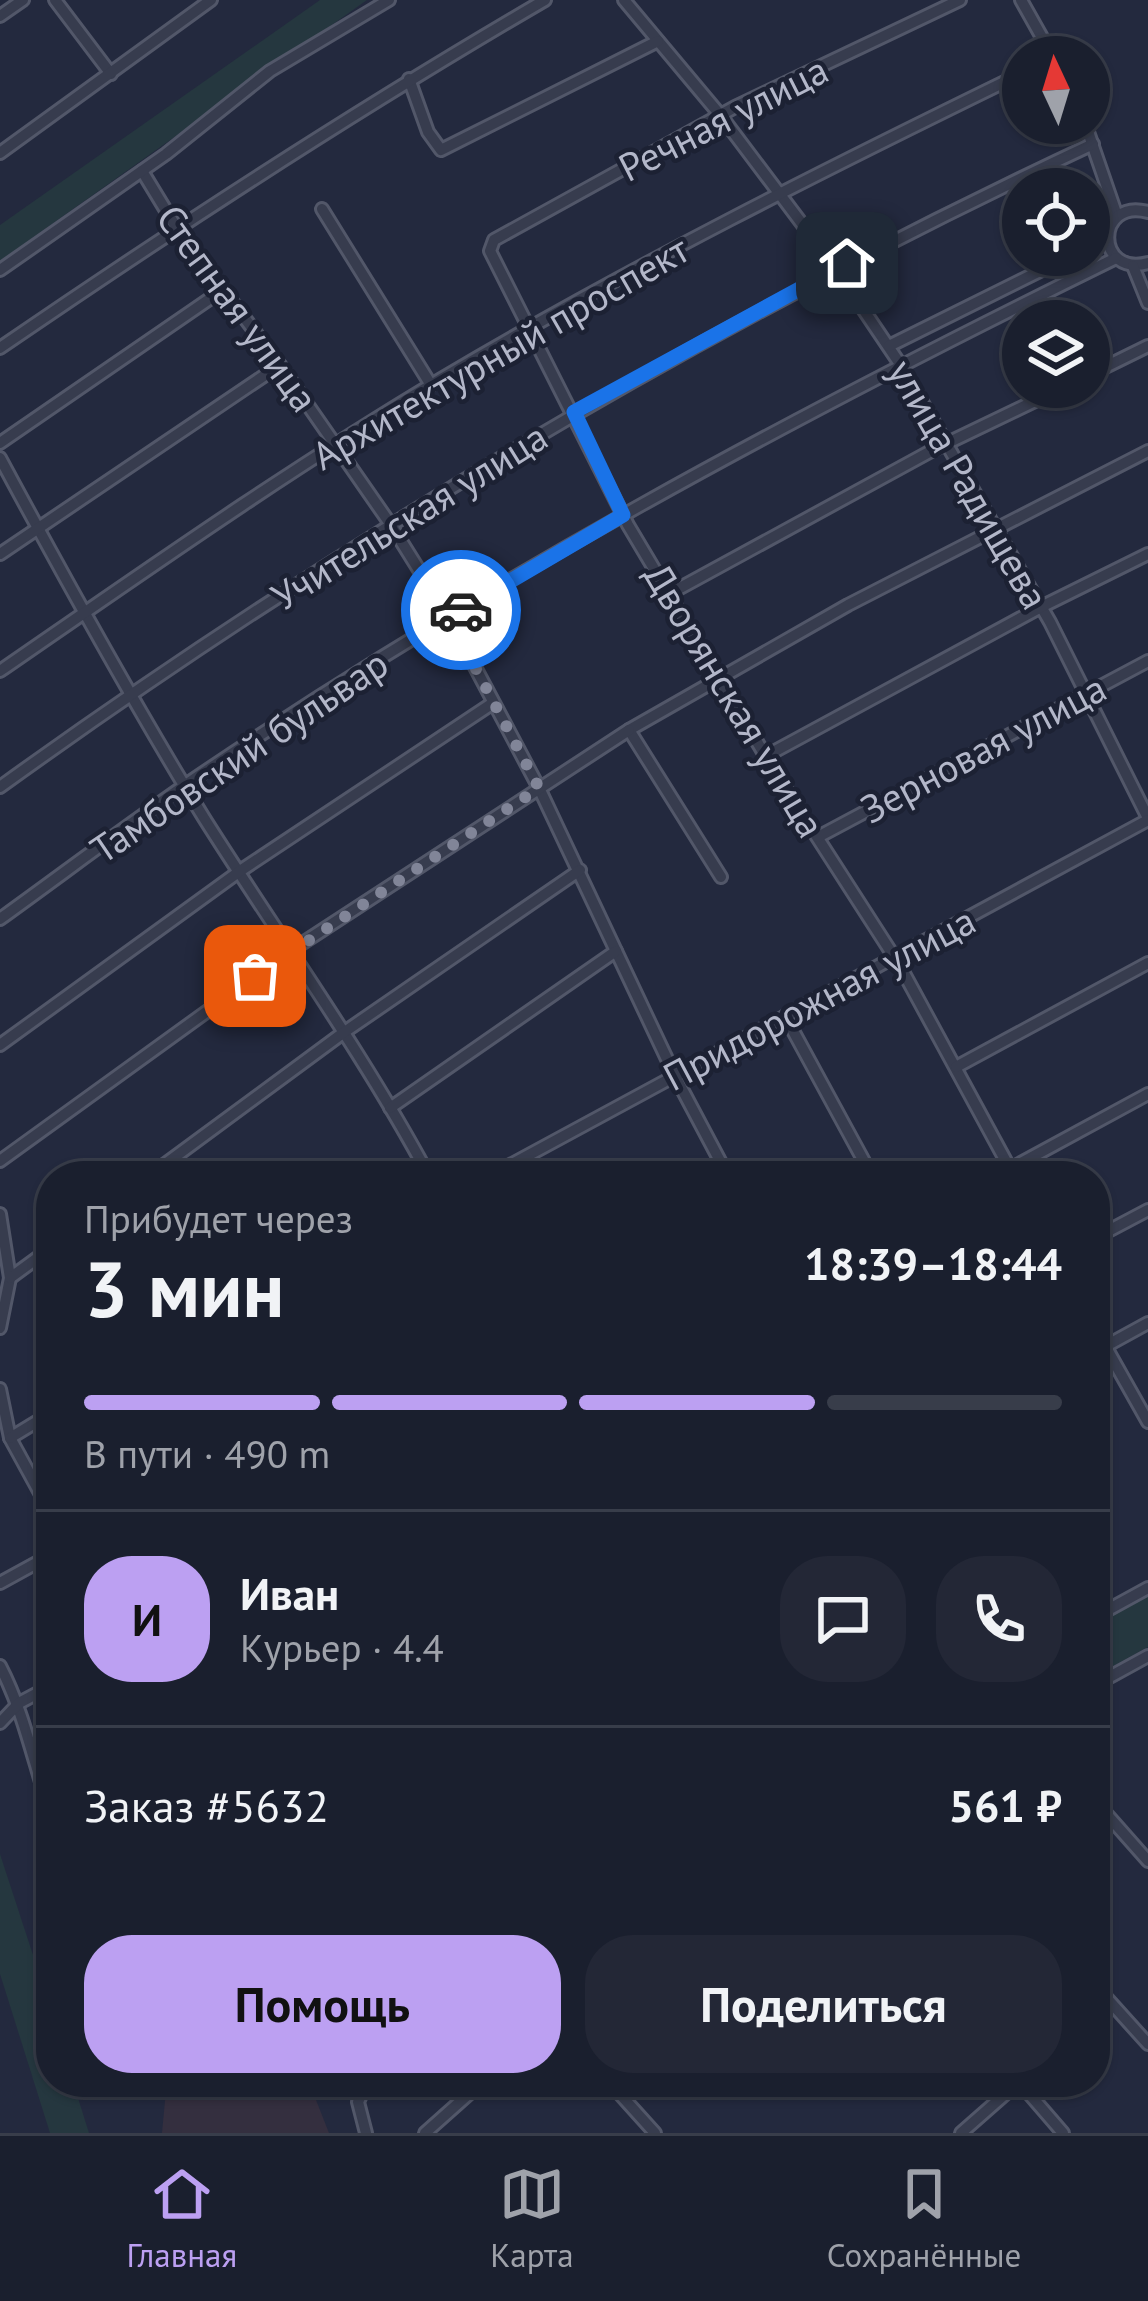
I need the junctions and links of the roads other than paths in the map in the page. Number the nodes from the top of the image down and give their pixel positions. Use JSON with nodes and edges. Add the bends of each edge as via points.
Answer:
{"nodes":[{"id":1,"x":22,"y":0,"type":"edge"},
{"id":2,"x":56,"y":0,"type":"edge"},
{"id":3,"x":211,"y":0,"type":"edge"},
{"id":4,"x":544,"y":0,"type":"edge"},
{"id":5,"x":624,"y":0,"type":"edge"},
{"id":6,"x":960,"y":0,"type":"edge"},
{"id":7,"x":1021,"y":0,"type":"edge"},
{"id":8,"x":388,"y":1,"type":"edge"},
{"id":9,"x":0,"y":16,"type":"edge"},
{"id":10,"x":1041,"y":36,"type":"edge"},
{"id":11,"x":658,"y":41,"type":"junction"},
{"id":12,"x":111,"y":74,"type":"junction"},
{"id":13,"x":409,"y":79,"type":"junction"},
{"id":14,"x":1002,"y":83,"type":"edge"},
{"id":15,"x":721,"y":116,"type":"junction"},
{"id":16,"x":1094,"y":144,"type":"joint"},
{"id":17,"x":0,"y":153,"type":"edge"},
{"id":18,"x":142,"y":171,"type":"junction"},
{"id":19,"x":778,"y":192,"type":"junction"},
{"id":20,"x":322,"y":209,"type":"dead end"},
{"id":21,"x":1148,"y":212,"type":"edge"},
{"id":22,"x":1118,"y":216,"type":"junction"},
{"id":23,"x":176,"y":227,"type":"junction"},
{"id":24,"x":1110,"y":233,"type":"edge"},
{"id":25,"x":1110,"y":242,"type":"edge"},
{"id":26,"x":490,"y":244,"type":"joint"},
{"id":27,"x":1116,"y":258,"type":"junction"},
{"id":28,"x":1148,"y":262,"type":"edge"},
{"id":29,"x":1133,"y":266,"type":"junction"},
{"id":30,"x":836,"y":269,"type":"junction"},
{"id":31,"x":0,"y":270,"type":"edge"},
{"id":32,"x":1030,"y":276,"type":"edge"},
{"id":33,"x":224,"y":289,"type":"junction"},
{"id":34,"x":1148,"y":303,"type":"edge"},
{"id":35,"x":530,"y":327,"type":"junction"},
{"id":36,"x":889,"y":346,"type":"junction"},
{"id":37,"x":1148,"y":346,"type":"edge"},
{"id":38,"x":0,"y":348,"type":"edge"},
{"id":39,"x":900,"y":364,"type":"junction"},
{"id":40,"x":280,"y":365,"type":"junction"},
{"id":41,"x":1110,"y":365,"type":"edge"},
{"id":42,"x":431,"y":386,"type":"junction"},
{"id":43,"x":1020,"y":408,"type":"edge"},
{"id":44,"x":574,"y":412,"type":"junction"},
{"id":45,"x":0,"y":443,"type":"edge"},
{"id":46,"x":946,"y":443,"type":"junction"},
{"id":47,"x":335,"y":445,"type":"junction"},
{"id":48,"x":1148,"y":451,"type":"edge"},
{"id":49,"x":0,"y":458,"type":"edge"},
{"id":50,"x":623,"y":515,"type":"junction"},
{"id":51,"x":392,"y":525,"type":"junction"},
{"id":52,"x":995,"y":526,"type":"junction"},
{"id":53,"x":38,"y":529,"type":"junction"},
{"id":54,"x":0,"y":554,"type":"edge"},
{"id":55,"x":1148,"y":554,"type":"edge"},
{"id":56,"x":669,"y":594,"type":"junction"},
{"id":57,"x":1041,"y":607,"type":"junction"},
{"id":58,"x":84,"y":613,"type":"junction"},
{"id":59,"x":449,"y":618,"type":"junction"},
{"id":60,"x":1148,"y":661,"type":"edge"},
{"id":61,"x":0,"y":671,"type":"edge"},
{"id":62,"x":718,"y":679,"type":"junction"},
{"id":63,"x":1086,"y":692,"type":"junction"},
{"id":64,"x":131,"y":693,"type":"junction"},
{"id":65,"x":493,"y":704,"type":"junction"},
{"id":66,"x":629,"y":730,"type":"junction"},
{"id":67,"x":766,"y":756,"type":"junction"},
{"id":68,"x":185,"y":786,"type":"junction"},
{"id":69,"x":0,"y":787,"type":"edge"},
{"id":70,"x":539,"y":788,"type":"junction"},
{"id":71,"x":1148,"y":819,"type":"edge"},
{"id":72,"x":818,"y":837,"type":"junction"},
{"id":73,"x":580,"y":870,"type":"junction"},
{"id":74,"x":240,"y":871,"type":"junction"},
{"id":75,"x":721,"y":878,"type":"dead end"},
{"id":76,"x":0,"y":919,"type":"edge"},
{"id":77,"x":292,"y":950,"type":"junction"},
{"id":78,"x":616,"y":951,"type":"junction"},
{"id":79,"x":895,"y":957,"type":"junction"},
{"id":80,"x":1148,"y":963,"type":"edge"},
{"id":81,"x":785,"y":1016,"type":"junction"},
{"id":82,"x":344,"y":1033,"type":"junction"},
{"id":83,"x":0,"y":1045,"type":"edge"},
{"id":84,"x":956,"y":1067,"type":"junction"},
{"id":85,"x":675,"y":1076,"type":"junction"},
{"id":86,"x":1148,"y":1094,"type":"edge"},
{"id":87,"x":390,"y":1108,"type":"junction"},
{"id":88,"x":0,"y":1161,"type":"edge"},
{"id":89,"x":169,"y":1161,"type":"edge"},
{"id":90,"x":420,"y":1161,"type":"edge"},
{"id":91,"x":518,"y":1161,"type":"edge"},
{"id":92,"x":720,"y":1161,"type":"edge"},
{"id":93,"x":864,"y":1161,"type":"edge"},
{"id":94,"x":1006,"y":1161,"type":"edge"},
{"id":95,"x":1031,"y":1161,"type":"edge"},
{"id":96,"x":1148,"y":1210,"type":"edge"},
{"id":97,"x":0,"y":1214,"type":"edge"},
{"id":98,"x":1110,"y":1230,"type":"edge"},
{"id":99,"x":36,"y":1259,"type":"edge"},
{"id":100,"x":10,"y":1279,"type":"junction"},
{"id":101,"x":1148,"y":1323,"type":"edge"},
{"id":102,"x":0,"y":1328,"type":"edge"},
{"id":103,"x":1110,"y":1344,"type":"edge"},
{"id":104,"x":1110,"y":1364,"type":"edge"},
{"id":105,"x":0,"y":1389,"type":"edge"},
{"id":106,"x":36,"y":1422,"type":"edge"},
{"id":107,"x":1148,"y":1423,"type":"edge"},
{"id":108,"x":10,"y":1438,"type":"junction"},
{"id":109,"x":36,"y":1486,"type":"edge"},
{"id":110,"x":36,"y":1563,"type":"edge"},
{"id":111,"x":0,"y":1583,"type":"edge"},
{"id":112,"x":1148,"y":1588,"type":"edge"},
{"id":113,"x":1110,"y":1609,"type":"edge"},
{"id":114,"x":1146,"y":1661,"type":"edge"},
{"id":115,"x":0,"y":1666,"type":"edge"},
{"id":116,"x":1110,"y":1677,"type":"edge"},
{"id":117,"x":36,"y":1694,"type":"edge"},
{"id":118,"x":19,"y":1703,"type":"junction"},
{"id":119,"x":0,"y":1723,"type":"edge"},
{"id":120,"x":36,"y":1770,"type":"edge"},
{"id":121,"x":1110,"y":1818,"type":"edge"},
{"id":122,"x":1148,"y":1861,"type":"edge"},
{"id":123,"x":1110,"y":2002,"type":"edge"},
{"id":124,"x":1148,"y":2044,"type":"edge"},
{"id":125,"x":360,"y":2097,"type":"edge"},
{"id":126,"x":465,"y":2097,"type":"edge"},
{"id":127,"x":623,"y":2097,"type":"edge"},
{"id":128,"x":1002,"y":2097,"type":"edge"},
{"id":129,"x":1032,"y":2097,"type":"edge"},
{"id":130,"x":366,"y":2133,"type":"edge"},
{"id":131,"x":424,"y":2133,"type":"edge"},
{"id":132,"x":655,"y":2133,"type":"edge"},
{"id":133,"x":961,"y":2133,"type":"edge"},
{"id":134,"x":1064,"y":2133,"type":"edge"}],
"edges":[{"from":1,"to":9,"type":"street"},
{"from":2,"to":12,"type":"street"},
{"from":3,"to":12,"type":"street"},
{"from":4,"to":13,"type":"street"},
{"from":5,"to":11,"type":"street","name":"улица Радищева"},
{"from":6,"to":15,"type":"street","name":"Речная улица"},
{"from":7,"to":10,"type":"street"},
{"from":8,"to":18,"type":"street","via":[[270,70]]},
{"from":11,"to":13,"type":"street","via":[[441,150]]},
{"from":11,"to":15,"type":"street","name":"улица Радищева"},
{"from":12,"to":17,"type":"street"},
{"from":13,"to":23,"type":"street"},
{"from":14,"to":19,"type":"street","name":"Архитектурный проспект"},
{"from":15,"to":19,"type":"street","name":"улица Радищева"},
{"from":15,"to":26,"type":"street","name":"Речная улица"},
{"from":16,"to":22,"type":"street"},
{"from":16,"to":30,"type":"street","name":"Учительская улица"},
{"from":18,"to":23,"type":"street","name":"Степная улица"},
{"from":18,"to":31,"type":"street"},
{"from":19,"to":30,"type":"street","name":"улица Радищева"},
{"from":19,"to":35,"type":"street","name":"Архитектурный проспект"},
{"from":20,"to":42,"type":"street"},
{"from":21,"to":22,"type":"street"},
{"from":22,"to":24,"type":"street"},
{"from":23,"to":33,"type":"street","name":"Степная улица"},
{"from":23,"to":38,"type":"street"},
{"from":25,"to":27,"type":"street"},
{"from":26,"to":35,"type":"street","name":"Дворянская улица"},
{"from":27,"to":29,"type":"street"},
{"from":27,"to":39,"type":"street","name":"Тамбовский бульвар"},
{"from":28,"to":29,"type":"street"},
{"from":29,"to":34,"type":"street"},
{"from":30,"to":36,"type":"street","name":"улица Радищева"},
{"from":30,"to":44,"type":"street","name":"Учительская улица"},
{"from":32,"to":36,"type":"street"},
{"from":33,"to":40,"type":"street","name":"Степная улица"},
{"from":33,"to":45,"type":"street"},
{"from":35,"to":42,"type":"street","name":"Архитектурный проспект"},
{"from":35,"to":44,"type":"street","name":"Дворянская улица"},
{"from":36,"to":39,"type":"street","name":"улица Радищева"},
{"from":37,"to":41,"type":"street"},
{"from":39,"to":46,"type":"street","name":"улица Радищева"},
{"from":39,"to":50,"type":"street","name":"Тамбовский бульвар"},
{"from":40,"to":47,"type":"street","name":"Степная улица"},
{"from":40,"to":53,"type":"street"},
{"from":42,"to":47,"type":"street","name":"Архитектурный проспект"},
{"from":43,"to":46,"type":"street"},
{"from":44,"to":50,"type":"street","name":"Дворянская улица"},
{"from":44,"to":51,"type":"street","name":"Учительская улица"},
{"from":46,"to":52,"type":"street","name":"улица Радищева"},
{"from":46,"to":56,"type":"street"},
{"from":47,"to":51,"type":"street","name":"Степная улица"},
{"from":47,"to":58,"type":"street","name":"Архитектурный проспект"},
{"from":48,"to":52,"type":"street"},
{"from":49,"to":53,"type":"street"},
{"from":50,"to":56,"type":"street","name":"Дворянская улица"},
{"from":50,"to":59,"type":"street","name":"Тамбовский бульвар"},
{"from":51,"to":59,"type":"street","name":"Степная улица"},
{"from":51,"to":64,"type":"street","name":"Учительская улица"},
{"from":52,"to":57,"type":"street","name":"улица Радищева"},
{"from":52,"to":62,"type":"street"},
{"from":53,"to":54,"type":"street"},
{"from":53,"to":58,"type":"street"},
{"from":55,"to":57,"type":"street"},
{"from":56,"to":62,"type":"street","name":"Дворянская улица"},
{"from":57,"to":63,"type":"street","name":"улица Радищева"},
{"from":57,"to":67,"type":"street"},
{"from":58,"to":61,"type":"street","name":"Архитектурный проспект"},
{"from":58,"to":64,"type":"street"},
{"from":59,"to":65,"type":"street","name":"Степная улица"},
{"from":59,"to":68,"type":"street","name":"Тамбовский бульвар"},
{"from":60,"to":63,"type":"street","name":"Зерновая улица"},
{"from":62,"to":66,"type":"street"},
{"from":62,"to":67,"type":"street","name":"Дворянская улица"},
{"from":63,"to":71,"type":"street","name":"улица Радищева"},
{"from":63,"to":72,"type":"street","name":"Зерновая улица"},
{"from":64,"to":68,"type":"street"},
{"from":64,"to":69,"type":"street","name":"Учительская улица"},
{"from":65,"to":70,"type":"street","name":"Степная улица"},
{"from":65,"to":74,"type":"street"},
{"from":66,"to":70,"type":"street"},
{"from":66,"to":75,"type":"street"},
{"from":67,"to":72,"type":"street","name":"Дворянская улица"},
{"from":68,"to":74,"type":"street"},
{"from":68,"to":76,"type":"street","name":"Тамбовский бульвар"},
{"from":70,"to":73,"type":"street","name":"Степная улица"},
{"from":70,"to":77,"type":"street"},
{"from":71,"to":79,"type":"street","name":"Придорожная улица"},
{"from":72,"to":79,"type":"street","name":"Дворянская улица"},
{"from":73,"to":78,"type":"street","name":"Степная улица"},
{"from":73,"to":82,"type":"street"},
{"from":74,"to":77,"type":"street"},
{"from":74,"to":83,"type":"street"},
{"from":77,"to":82,"type":"street"},
{"from":77,"to":88,"type":"street"},
{"from":78,"to":85,"type":"street","name":"Степная улица"},
{"from":78,"to":87,"type":"street"},
{"from":79,"to":81,"type":"street","name":"Придорожная улица"},
{"from":79,"to":84,"type":"street","name":"Дворянская улица"},
{"from":80,"to":84,"type":"street"},
{"from":81,"to":85,"type":"street","name":"Придорожная улица"},
{"from":81,"to":93,"type":"street"},
{"from":82,"to":87,"type":"street"},
{"from":82,"to":89,"type":"street"},
{"from":84,"to":94,"type":"street","name":"Дворянская улица"},
{"from":85,"to":91,"type":"street","name":"Придорожная улица"},
{"from":85,"to":92,"type":"street"},
{"from":86,"to":95,"type":"street"},
{"from":87,"to":90,"type":"street"},
{"from":96,"to":98,"type":"street"},
{"from":97,"to":100,"type":"street"},
{"from":99,"to":100,"type":"street"},
{"from":100,"to":102,"type":"street"},
{"from":101,"to":103,"type":"street"},
{"from":104,"to":107,"type":"street"},
{"from":105,"to":108,"type":"street"},
{"from":106,"to":108,"type":"street"},
{"from":108,"to":109,"type":"street"},
{"from":110,"to":111,"type":"street"},
{"from":112,"to":113,"type":"street"},
{"from":114,"to":116,"type":"street"},
{"from":115,"to":118,"type":"street"},
{"from":117,"to":118,"type":"street"},
{"from":118,"to":119,"type":"street"},
{"from":118,"to":120,"type":"street"},
{"from":121,"to":122,"type":"street"},
{"from":123,"to":124,"type":"street"},
{"from":125,"to":130,"type":"street"},
{"from":126,"to":131,"type":"street"},
{"from":127,"to":132,"type":"street"},
{"from":128,"to":133,"type":"street"},
{"from":129,"to":134,"type":"street"}]}
